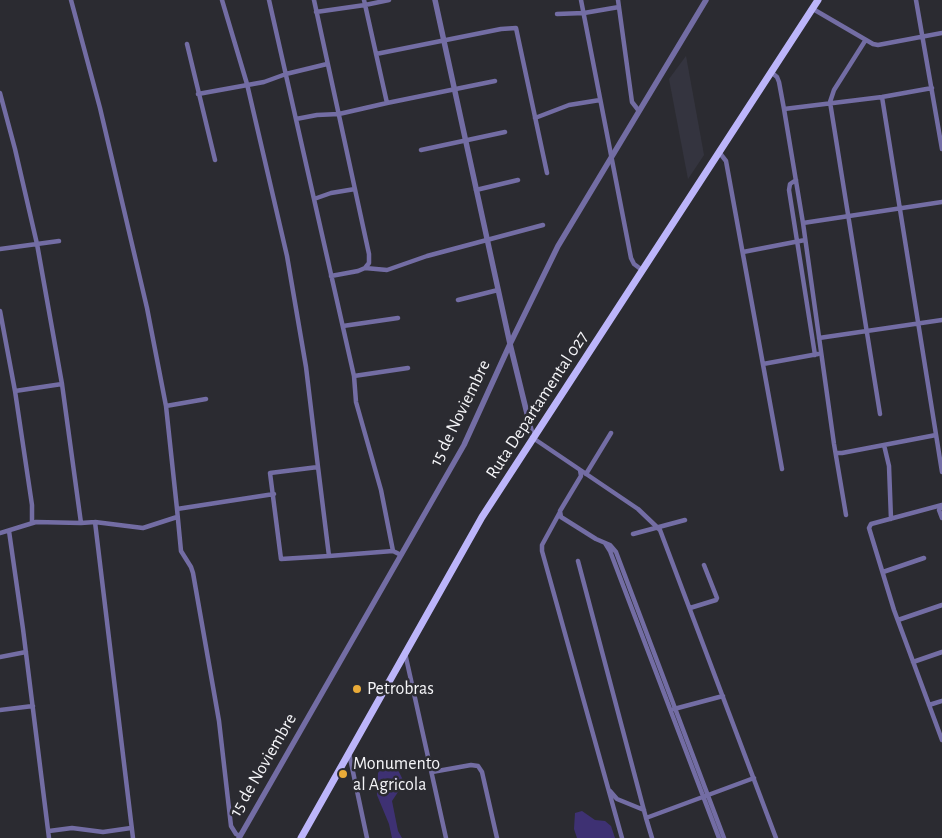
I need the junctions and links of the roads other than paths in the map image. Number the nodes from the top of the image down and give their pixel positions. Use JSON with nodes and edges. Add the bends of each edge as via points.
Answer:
{"nodes":[{"id":1,"x":71,"y":0,"type":"edge"},
{"id":2,"x":222,"y":0,"type":"edge"},
{"id":3,"x":269,"y":0,"type":"edge"},
{"id":4,"x":314,"y":0,"type":"edge"},
{"id":5,"x":389,"y":0,"type":"edge"},
{"id":6,"x":435,"y":0,"type":"edge"},
{"id":7,"x":581,"y":0,"type":"edge"},
{"id":8,"x":618,"y":0,"type":"edge"},
{"id":9,"x":706,"y":0,"type":"edge"},
{"id":10,"x":818,"y":0,"type":"edge"},
{"id":11,"x":916,"y":0,"type":"edge"},
{"id":12,"x":364,"y":3,"type":"edge"},
{"id":13,"x":619,"y":7,"type":"junction"},
{"id":14,"x":813,"y":9,"type":"junction"},
{"id":15,"x":316,"y":12,"type":"junction"},
{"id":16,"x":584,"y":13,"type":"junction"},
{"id":17,"x":557,"y":14,"type":"dead end"},
{"id":18,"x":942,"y":33,"type":"edge"},
{"id":19,"x":922,"y":36,"type":"junction"},
{"id":20,"x":444,"y":40,"type":"junction"},
{"id":21,"x":865,"y":41,"type":"junction"},
{"id":22,"x":187,"y":44,"type":"dead end"},
{"id":23,"x":376,"y":54,"type":"junction"},
{"id":24,"x":328,"y":64,"type":"junction"},
{"id":25,"x":771,"y":72,"type":"junction"},
{"id":26,"x":286,"y":74,"type":"junction"},
{"id":27,"x":496,"y":81,"type":"dead end"},
{"id":28,"x":247,"y":84,"type":"junction"},
{"id":29,"x":932,"y":88,"type":"junction"},
{"id":30,"x":454,"y":89,"type":"junction"},
{"id":31,"x":0,"y":93,"type":"edge"},
{"id":32,"x":198,"y":94,"type":"junction"},
{"id":33,"x":882,"y":97,"type":"junction"},
{"id":34,"x":600,"y":100,"type":"junction"},
{"id":35,"x":1,"y":101,"type":"edge"},
{"id":36,"x":387,"y":103,"type":"junction"},
{"id":37,"x":830,"y":104,"type":"junction"},
{"id":38,"x":784,"y":109,"type":"junction"},
{"id":39,"x":639,"y":111,"type":"junction"},
{"id":40,"x":338,"y":114,"type":"junction"},
{"id":41,"x":535,"y":118,"type":"junction"},
{"id":42,"x":296,"y":119,"type":"junction"},
{"id":43,"x":505,"y":132,"type":"dead end"},
{"id":44,"x":466,"y":140,"type":"junction"},
{"id":45,"x":421,"y":150,"type":"dead end"},
{"id":46,"x":942,"y":150,"type":"edge"},
{"id":47,"x":719,"y":152,"type":"junction"},
{"id":48,"x":611,"y":157,"type":"junction"},
{"id":49,"x":215,"y":160,"type":"dead end"},
{"id":50,"x":547,"y":173,"type":"dead end"},
{"id":51,"x":518,"y":180,"type":"dead end"},
{"id":52,"x":796,"y":180,"type":"junction"},
{"id":53,"x":355,"y":189,"type":"junction"},
{"id":54,"x":476,"y":190,"type":"junction"},
{"id":55,"x":314,"y":199,"type":"junction"},
{"id":56,"x":942,"y":202,"type":"edge"},
{"id":57,"x":900,"y":208,"type":"junction"},
{"id":58,"x":848,"y":216,"type":"junction"},
{"id":59,"x":803,"y":223,"type":"junction"},
{"id":60,"x":543,"y":225,"type":"dead end"},
{"id":61,"x":487,"y":239,"type":"junction"},
{"id":62,"x":805,"y":240,"type":"junction"},
{"id":63,"x":59,"y":241,"type":"dead end"},
{"id":64,"x":797,"y":241,"type":"junction"},
{"id":65,"x":37,"y":244,"type":"junction"},
{"id":66,"x":0,"y":249,"type":"edge"},
{"id":67,"x":743,"y":252,"type":"junction"},
{"id":68,"x":365,"y":268,"type":"junction"},
{"id":69,"x":642,"y":270,"type":"junction"},
{"id":70,"x":331,"y":276,"type":"junction"},
{"id":71,"x":498,"y":290,"type":"junction"},
{"id":72,"x":458,"y":300,"type":"dead end"},
{"id":73,"x":0,"y":311,"type":"edge"},
{"id":74,"x":398,"y":318,"type":"dead end"},
{"id":75,"x":942,"y":320,"type":"edge"},
{"id":76,"x":919,"y":323,"type":"junction"},
{"id":77,"x":343,"y":326,"type":"junction"},
{"id":78,"x":867,"y":331,"type":"junction"},
{"id":79,"x":819,"y":338,"type":"junction"},
{"id":80,"x":510,"y":344,"type":"junction"},
{"id":81,"x":821,"y":353,"type":"junction"},
{"id":82,"x":815,"y":354,"type":"junction"},
{"id":83,"x":763,"y":364,"type":"junction"},
{"id":84,"x":408,"y":368,"type":"dead end"},
{"id":85,"x":354,"y":376,"type":"junction"},
{"id":86,"x":62,"y":384,"type":"junction"},
{"id":87,"x":15,"y":391,"type":"junction"},
{"id":88,"x":206,"y":399,"type":"dead end"},
{"id":89,"x":166,"y":406,"type":"junction"},
{"id":90,"x":880,"y":414,"type":"dead end"},
{"id":91,"x":611,"y":433,"type":"dead end"},
{"id":92,"x":936,"y":435,"type":"junction"},
{"id":93,"x":533,"y":438,"type":"junction"},
{"id":94,"x":884,"y":445,"type":"junction"},
{"id":95,"x":836,"y":453,"type":"junction"},
{"id":96,"x":318,"y":467,"type":"junction"},
{"id":97,"x":782,"y":469,"type":"dead end"},
{"id":98,"x":580,"y":470,"type":"junction"},
{"id":99,"x":942,"y":472,"type":"edge"},
{"id":100,"x":586,"y":474,"type":"junction"},
{"id":101,"x":274,"y":494,"type":"junction"},
{"id":102,"x":942,"y":505,"type":"edge"},
{"id":103,"x":176,"y":509,"type":"junction"},
{"id":104,"x":560,"y":511,"type":"junction"},
{"id":105,"x":846,"y":515,"type":"dead end"},
{"id":106,"x":177,"y":517,"type":"junction"},
{"id":107,"x":942,"y":518,"type":"edge"},
{"id":108,"x":891,"y":519,"type":"junction"},
{"id":109,"x":685,"y":520,"type":"dead end"},
{"id":110,"x":32,"y":522,"type":"junction"},
{"id":111,"x":95,"y":522,"type":"junction"},
{"id":112,"x":81,"y":523,"type":"junction"},
{"id":113,"x":658,"y":528,"type":"junction"},
{"id":114,"x":9,"y":531,"type":"junction"},
{"id":115,"x":0,"y":533,"type":"edge"},
{"id":116,"x":633,"y":534,"type":"dead end"},
{"id":117,"x":394,"y":550,"type":"junction"},
{"id":118,"x":401,"y":555,"type":"junction"},
{"id":119,"x":329,"y":556,"type":"junction"},
{"id":120,"x":924,"y":558,"type":"dead end"},
{"id":121,"x":578,"y":561,"type":"dead end"},
{"id":122,"x":704,"y":565,"type":"dead end"},
{"id":123,"x":883,"y":572,"type":"junction"},
{"id":124,"x":942,"y":605,"type":"edge"},
{"id":125,"x":690,"y":608,"type":"junction"},
{"id":126,"x":898,"y":620,"type":"junction"},
{"id":127,"x":26,"y":652,"type":"junction"},
{"id":128,"x":405,"y":652,"type":"junction"},
{"id":129,"x":942,"y":652,"type":"edge"},
{"id":130,"x":0,"y":657,"type":"edge"},
{"id":131,"x":913,"y":662,"type":"junction"},
{"id":132,"x":723,"y":696,"type":"junction"},
{"id":133,"x":942,"y":701,"type":"edge"},
{"id":134,"x":929,"y":705,"type":"junction"},
{"id":135,"x":33,"y":706,"type":"junction"},
{"id":136,"x":0,"y":710,"type":"edge"},
{"id":137,"x":673,"y":710,"type":"junction"},
{"id":138,"x":942,"y":740,"type":"edge"},
{"id":139,"x":349,"y":751,"type":"junction"},
{"id":140,"x":432,"y":772,"type":"junction"},
{"id":141,"x":754,"y":778,"type":"junction"},
{"id":142,"x":607,"y":785,"type":"junction"},
{"id":143,"x":706,"y":796,"type":"junction"},
{"id":144,"x":644,"y":810,"type":"junction"},
{"id":145,"x":646,"y":818,"type":"junction"},
{"id":146,"x":131,"y":828,"type":"junction"},
{"id":147,"x":48,"y":831,"type":"junction"},
{"id":148,"x":239,"y":837,"type":"edge"},
{"id":149,"x":50,"y":838,"type":"edge"},
{"id":150,"x":133,"y":838,"type":"edge"},
{"id":151,"x":301,"y":838,"type":"edge"},
{"id":152,"x":367,"y":838,"type":"edge"},
{"id":153,"x":446,"y":838,"type":"edge"},
{"id":154,"x":497,"y":838,"type":"edge"},
{"id":155,"x":622,"y":838,"type":"edge"},
{"id":156,"x":652,"y":838,"type":"edge"},
{"id":157,"x":719,"y":838,"type":"edge"},
{"id":158,"x":724,"y":838,"type":"edge"},
{"id":159,"x":776,"y":838,"type":"edge"}],
"edges":[{"from":1,"to":89,"type":"street","via":[[147,308]]},
{"from":2,"to":28,"type":"street"},
{"from":3,"to":26,"type":"street"},
{"from":4,"to":15,"type":"street"},
{"from":5,"to":12,"type":"street"},
{"from":6,"to":20,"type":"street"},
{"from":7,"to":16,"type":"street"},
{"from":8,"to":13,"type":"street"},
{"from":9,"to":39,"type":"street","name":"15 de Noviembre"},
{"from":10,"to":14,"type":"main road","name":"Ruta Departamental 027"},
{"from":11,"to":19,"type":"street"},
{"from":12,"to":15,"type":"street"},
{"from":12,"to":23,"type":"street"},
{"from":13,"to":16,"type":"street"},
{"from":13,"to":39,"type":"street","via":[[632,102]]},
{"from":14,"to":21,"type":"street"},
{"from":14,"to":25,"type":"main road","name":"Ruta Departamental 027"},
{"from":15,"to":24,"type":"street"},
{"from":16,"to":17,"type":"street"},
{"from":16,"to":34,"type":"street"},
{"from":18,"to":19,"type":"street"},
{"from":19,"to":21,"type":"street","via":[[878,45]]},
{"from":19,"to":29,"type":"street"},
{"from":20,"to":23,"type":"street"},
{"from":20,"to":30,"type":"street"},
{"from":20,"to":41,"type":"street","via":[[516,28]]},
{"from":21,"to":37,"type":"street","via":[[831,95]]},
{"from":22,"to":32,"type":"street"},
{"from":23,"to":36,"type":"street"},
{"from":24,"to":26,"type":"street"},
{"from":24,"to":40,"type":"street"},
{"from":25,"to":38,"type":"street","via":[[779,82]]},
{"from":25,"to":47,"type":"main road","name":"Ruta Departamental 027"},
{"from":26,"to":28,"type":"street"},
{"from":26,"to":42,"type":"street"},
{"from":27,"to":30,"type":"street"},
{"from":28,"to":32,"type":"street"},
{"from":28,"to":96,"type":"street","via":[[287,256],[306,367]]},
{"from":29,"to":33,"type":"street"},
{"from":29,"to":46,"type":"street"},
{"from":30,"to":36,"type":"street"},
{"from":30,"to":44,"type":"street"},
{"from":31,"to":35,"type":"street"},
{"from":32,"to":49,"type":"street"},
{"from":33,"to":37,"type":"street"},
{"from":33,"to":57,"type":"street"},
{"from":34,"to":41,"type":"street","via":[[569,105]]},
{"from":34,"to":48,"type":"street"},
{"from":35,"to":65,"type":"street"},
{"from":36,"to":40,"type":"street"},
{"from":37,"to":38,"type":"street"},
{"from":37,"to":58,"type":"street"},
{"from":38,"to":52,"type":"street"},
{"from":39,"to":48,"type":"street","name":"15 de Noviembre"},
{"from":40,"to":42,"type":"street"},
{"from":40,"to":53,"type":"street"},
{"from":41,"to":50,"type":"street"},
{"from":42,"to":55,"type":"street"},
{"from":43,"to":44,"type":"street"},
{"from":44,"to":45,"type":"street"},
{"from":44,"to":54,"type":"street"},
{"from":47,"to":67,"type":"street","via":[[726,160]]},
{"from":47,"to":69,"type":"main road","name":"Ruta Departamental 027"},
{"from":48,"to":69,"type":"street","via":[[631,258]]},
{"from":48,"to":80,"type":"street","name":"15 de Noviembre","via":[[558,246]]},
{"from":51,"to":54,"type":"street"},
{"from":52,"to":59,"type":"street"},
{"from":52,"to":64,"type":"street","via":[[790,184],[789,190]]},
{"from":53,"to":55,"type":"street"},
{"from":53,"to":68,"type":"street","via":[[369,254]]},
{"from":54,"to":61,"type":"street"},
{"from":55,"to":70,"type":"street"},
{"from":56,"to":57,"type":"street"},
{"from":57,"to":58,"type":"street"},
{"from":57,"to":76,"type":"street"},
{"from":58,"to":59,"type":"street"},
{"from":58,"to":78,"type":"street"},
{"from":59,"to":62,"type":"street"},
{"from":60,"to":61,"type":"street"},
{"from":61,"to":68,"type":"street","via":[[387,270]]},
{"from":61,"to":71,"type":"street"},
{"from":62,"to":64,"type":"street"},
{"from":62,"to":79,"type":"street"},
{"from":63,"to":65,"type":"street"},
{"from":64,"to":67,"type":"street"},
{"from":64,"to":82,"type":"street"},
{"from":65,"to":66,"type":"street"},
{"from":65,"to":86,"type":"street"},
{"from":67,"to":83,"type":"street"},
{"from":68,"to":70,"type":"street"},
{"from":69,"to":93,"type":"main road","name":"Ruta Departamental 027"},
{"from":70,"to":77,"type":"street"},
{"from":71,"to":72,"type":"street"},
{"from":71,"to":80,"type":"street"},
{"from":73,"to":87,"type":"street"},
{"from":74,"to":77,"type":"street"},
{"from":75,"to":76,"type":"street"},
{"from":76,"to":78,"type":"street"},
{"from":76,"to":92,"type":"street"},
{"from":77,"to":85,"type":"street"},
{"from":78,"to":79,"type":"street"},
{"from":78,"to":90,"type":"street"},
{"from":79,"to":81,"type":"street"},
{"from":80,"to":93,"type":"street"},
{"from":80,"to":118,"type":"street","name":"15 de Noviembre","via":[[464,445]]},
{"from":81,"to":82,"type":"street"},
{"from":81,"to":95,"type":"street"},
{"from":82,"to":83,"type":"street"},
{"from":83,"to":97,"type":"street"},
{"from":84,"to":85,"type":"street"},
{"from":85,"to":117,"type":"street","via":[[356,402]]},
{"from":86,"to":87,"type":"street"},
{"from":86,"to":112,"type":"street"},
{"from":87,"to":110,"type":"street"},
{"from":88,"to":89,"type":"street"},
{"from":89,"to":103,"type":"street"},
{"from":91,"to":100,"type":"street"},
{"from":92,"to":94,"type":"street"},
{"from":92,"to":99,"type":"street"},
{"from":93,"to":98,"type":"street"},
{"from":93,"to":128,"type":"main road","name":"Ruta Departamental 027","via":[[482,517]]},
{"from":94,"to":95,"type":"street"},
{"from":94,"to":108,"type":"street","via":[[889,466]]},
{"from":95,"to":105,"type":"street"},
{"from":96,"to":101,"type":"street","via":[[270,473]]},
{"from":96,"to":119,"type":"street"},
{"from":98,"to":100,"type":"street"},
{"from":98,"to":104,"type":"street","via":[[581,476]]},
{"from":100,"to":113,"type":"street","via":[[638,509]]},
{"from":101,"to":103,"type":"street"},
{"from":101,"to":119,"type":"street","via":[[281,559]]},
{"from":102,"to":107,"type":"street","via":[[939,510]]},
{"from":102,"to":108,"type":"street"},
{"from":103,"to":106,"type":"street"},
{"from":104,"to":137,"type":"street","via":[[564,520],[604,542],[610,551]]},
{"from":104,"to":142,"type":"street","via":[[542,544],[542,551]]},
{"from":106,"to":111,"type":"street","via":[[143,528]]},
{"from":106,"to":148,"type":"street","via":[[181,552],[192,567],[219,721],[231,826]]},
{"from":108,"to":123,"type":"street","via":[[871,524],[869,528]]},
{"from":109,"to":113,"type":"street"},
{"from":110,"to":112,"type":"street"},
{"from":110,"to":114,"type":"street"},
{"from":111,"to":112,"type":"street"},
{"from":111,"to":146,"type":"street"},
{"from":113,"to":116,"type":"street"},
{"from":113,"to":125,"type":"street"},
{"from":114,"to":115,"type":"street"},
{"from":114,"to":127,"type":"street"},
{"from":117,"to":118,"type":"street"},
{"from":117,"to":119,"type":"street"},
{"from":118,"to":148,"type":"street","name":"15 de Noviembre"},
{"from":120,"to":123,"type":"street"},
{"from":121,"to":144,"type":"street"},
{"from":122,"to":125,"type":"street","via":[[717,598]]},
{"from":123,"to":126,"type":"street"},
{"from":124,"to":126,"type":"street"},
{"from":125,"to":132,"type":"street"},
{"from":126,"to":131,"type":"street"},
{"from":127,"to":130,"type":"street"},
{"from":127,"to":135,"type":"street"},
{"from":128,"to":139,"type":"main road","name":"Ruta Departamental 027"},
{"from":128,"to":140,"type":"street"},
{"from":129,"to":131,"type":"street"},
{"from":131,"to":134,"type":"street"},
{"from":132,"to":137,"type":"street"},
{"from":132,"to":141,"type":"street"},
{"from":133,"to":134,"type":"street"},
{"from":134,"to":138,"type":"street"},
{"from":135,"to":136,"type":"street"},
{"from":135,"to":147,"type":"street"},
{"from":137,"to":143,"type":"street"},
{"from":139,"to":151,"type":"main road","name":"Ruta Departamental 027"},
{"from":139,"to":152,"type":"street"},
{"from":140,"to":153,"type":"street"},
{"from":140,"to":154,"type":"street","via":[[478,766]]},
{"from":141,"to":143,"type":"street"},
{"from":141,"to":159,"type":"street"},
{"from":142,"to":144,"type":"street","via":[[617,799]]},
{"from":142,"to":155,"type":"street"},
{"from":143,"to":145,"type":"street"},
{"from":143,"to":157,"type":"street"},
{"from":143,"to":158,"type":"street"},
{"from":144,"to":145,"type":"street"},
{"from":145,"to":156,"type":"street"},
{"from":146,"to":147,"type":"street","via":[[103,832],[72,828]]},
{"from":146,"to":150,"type":"street"},
{"from":147,"to":149,"type":"street"}]}
